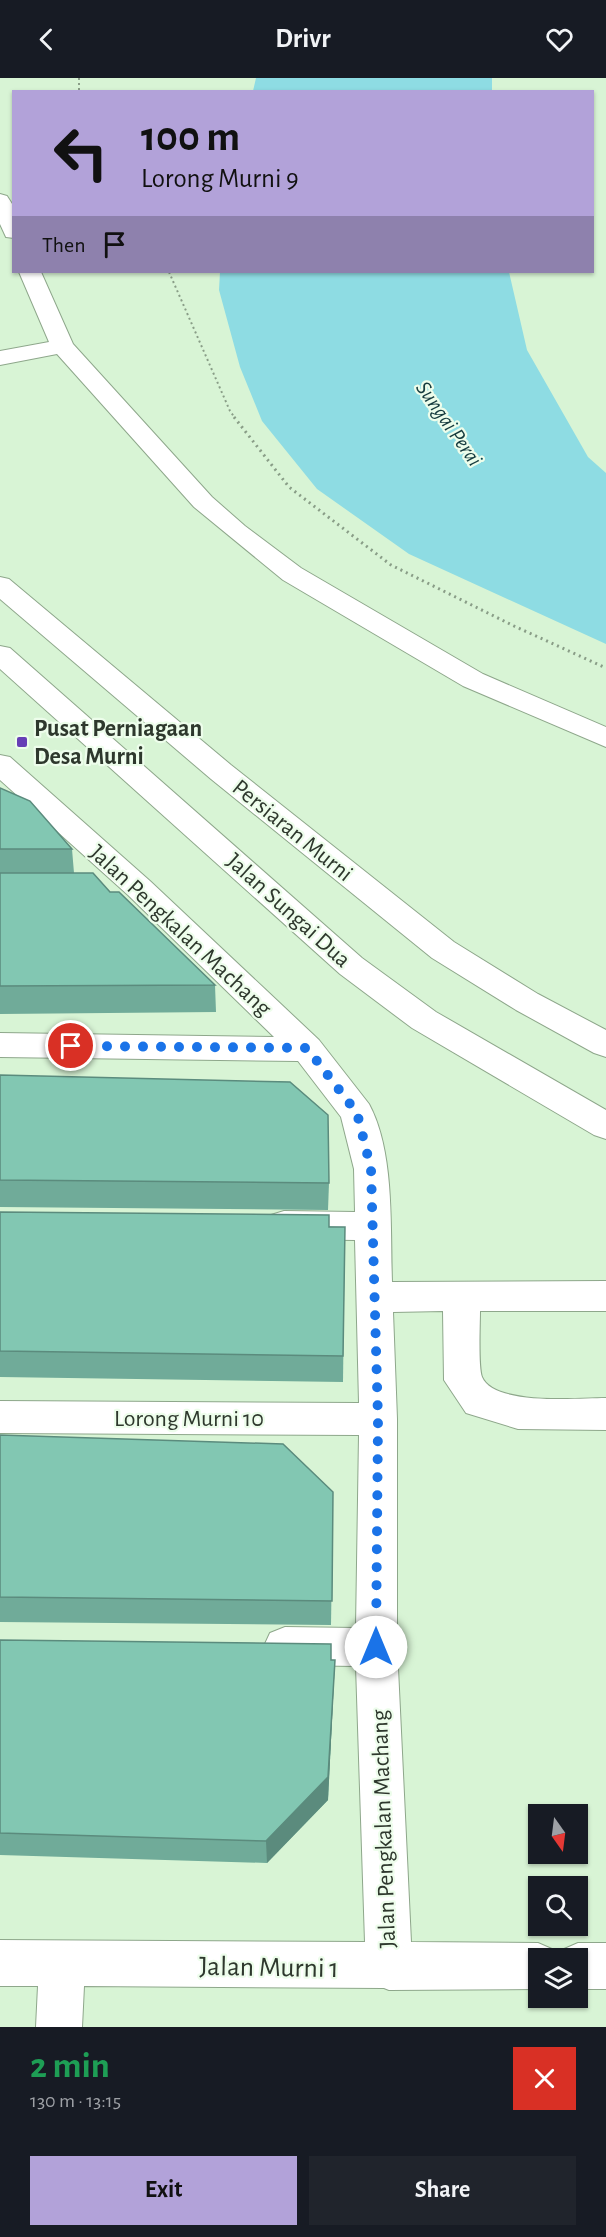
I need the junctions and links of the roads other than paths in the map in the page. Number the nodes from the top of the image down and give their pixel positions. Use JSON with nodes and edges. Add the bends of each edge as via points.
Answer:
{"nodes":[{"id":1,"x":0,"y":200,"type":"edge"},
{"id":2,"x":12,"y":227,"type":"edge"},
{"id":3,"x":30,"y":273,"type":"edge"},
{"id":4,"x":62,"y":346,"type":"junction"},
{"id":5,"x":0,"y":358,"type":"edge"},
{"id":6,"x":0,"y":585,"type":"edge"},
{"id":7,"x":0,"y":654,"type":"edge"},
{"id":8,"x":606,"y":738,"type":"edge"},
{"id":9,"x":0,"y":764,"type":"edge"},
{"id":10,"x":139,"y":888,"type":"junction"},
{"id":11,"x":93,"y":889,"type":"edge"},
{"id":12,"x":0,"y":1045,"type":"edge"},
{"id":13,"x":606,"y":1045,"type":"edge"},
{"id":14,"x":307,"y":1048,"type":"junction"},
{"id":15,"x":606,"y":1126,"type":"edge"},
{"id":16,"x":256,"y":1225,"type":"edge"},
{"id":17,"x":373,"y":1226,"type":"junction"},
{"id":18,"x":606,"y":1296,"type":"edge"},
{"id":19,"x":375,"y":1297,"type":"junction"},
{"id":20,"x":461,"y":1297,"type":"junction"},
{"id":21,"x":606,"y":1414,"type":"edge"},
{"id":22,"x":0,"y":1417,"type":"edge"},
{"id":23,"x":378,"y":1419,"type":"junction"},
{"id":24,"x":247,"y":1646,"type":"edge"},
{"id":25,"x":376,"y":1647,"type":"junction"},
{"id":26,"x":0,"y":1963,"type":"edge"},
{"id":27,"x":62,"y":1964,"type":"junction"},
{"id":28,"x":528,"y":1966,"type":"edge"},
{"id":29,"x":588,"y":1966,"type":"edge"},
{"id":30,"x":606,"y":1966,"type":"edge"},
{"id":31,"x":389,"y":1967,"type":"junction"},
{"id":32,"x":59,"y":2027,"type":"edge"}],
"edges":[{"from":1,"to":2,"type":"street"},
{"from":3,"to":4,"type":"street"},
{"from":4,"to":5,"type":"street"},
{"from":4,"to":8,"type":"street","via":[[203,502],[292,574],[473,680]]},
{"from":6,"to":13,"type":"street","name":"Persiaran Murni","via":[[221,772],[443,950]]},
{"from":7,"to":15,"type":"street","name":"Jalan Sungai Dua","via":[[351,966],[424,1020]]},
{"from":9,"to":10,"type":"street","name":"Jalan Pengkalan Machang"},
{"from":10,"to":11,"type":"street"},
{"from":10,"to":14,"type":"street","name":"Jalan Pengkalan Machang"},
{"from":12,"to":14,"type":"street"},
{"from":14,"to":17,"type":"street","name":"Jalan Pengkalan Machang","via":[[357,1113],[371,1169]]},
{"from":16,"to":17,"type":"street"},
{"from":17,"to":19,"type":"street","name":"Jalan Pengkalan Machang"},
{"from":18,"to":20,"type":"street"},
{"from":19,"to":20,"type":"street"},
{"from":19,"to":23,"type":"street","name":"Jalan Pengkalan Machang"},
{"from":20,"to":21,"type":"street","via":[[463,1380],[478,1402],[518,1413]]},
{"from":22,"to":23,"type":"street","name":"Lorong Murni 10"},
{"from":23,"to":25,"type":"street","name":"Jalan Pengkalan Machang"},
{"from":24,"to":25,"type":"street"},
{"from":25,"to":31,"type":"street","name":"Jalan Pengkalan Machang"},
{"from":26,"to":27,"type":"street","name":"Jalan Murni 1"},
{"from":27,"to":31,"type":"street","name":"Jalan Murni 1"},
{"from":27,"to":32,"type":"street"},
{"from":28,"to":31,"type":"street","name":"Jalan Murni 1"},
{"from":29,"to":30,"type":"street"}]}
